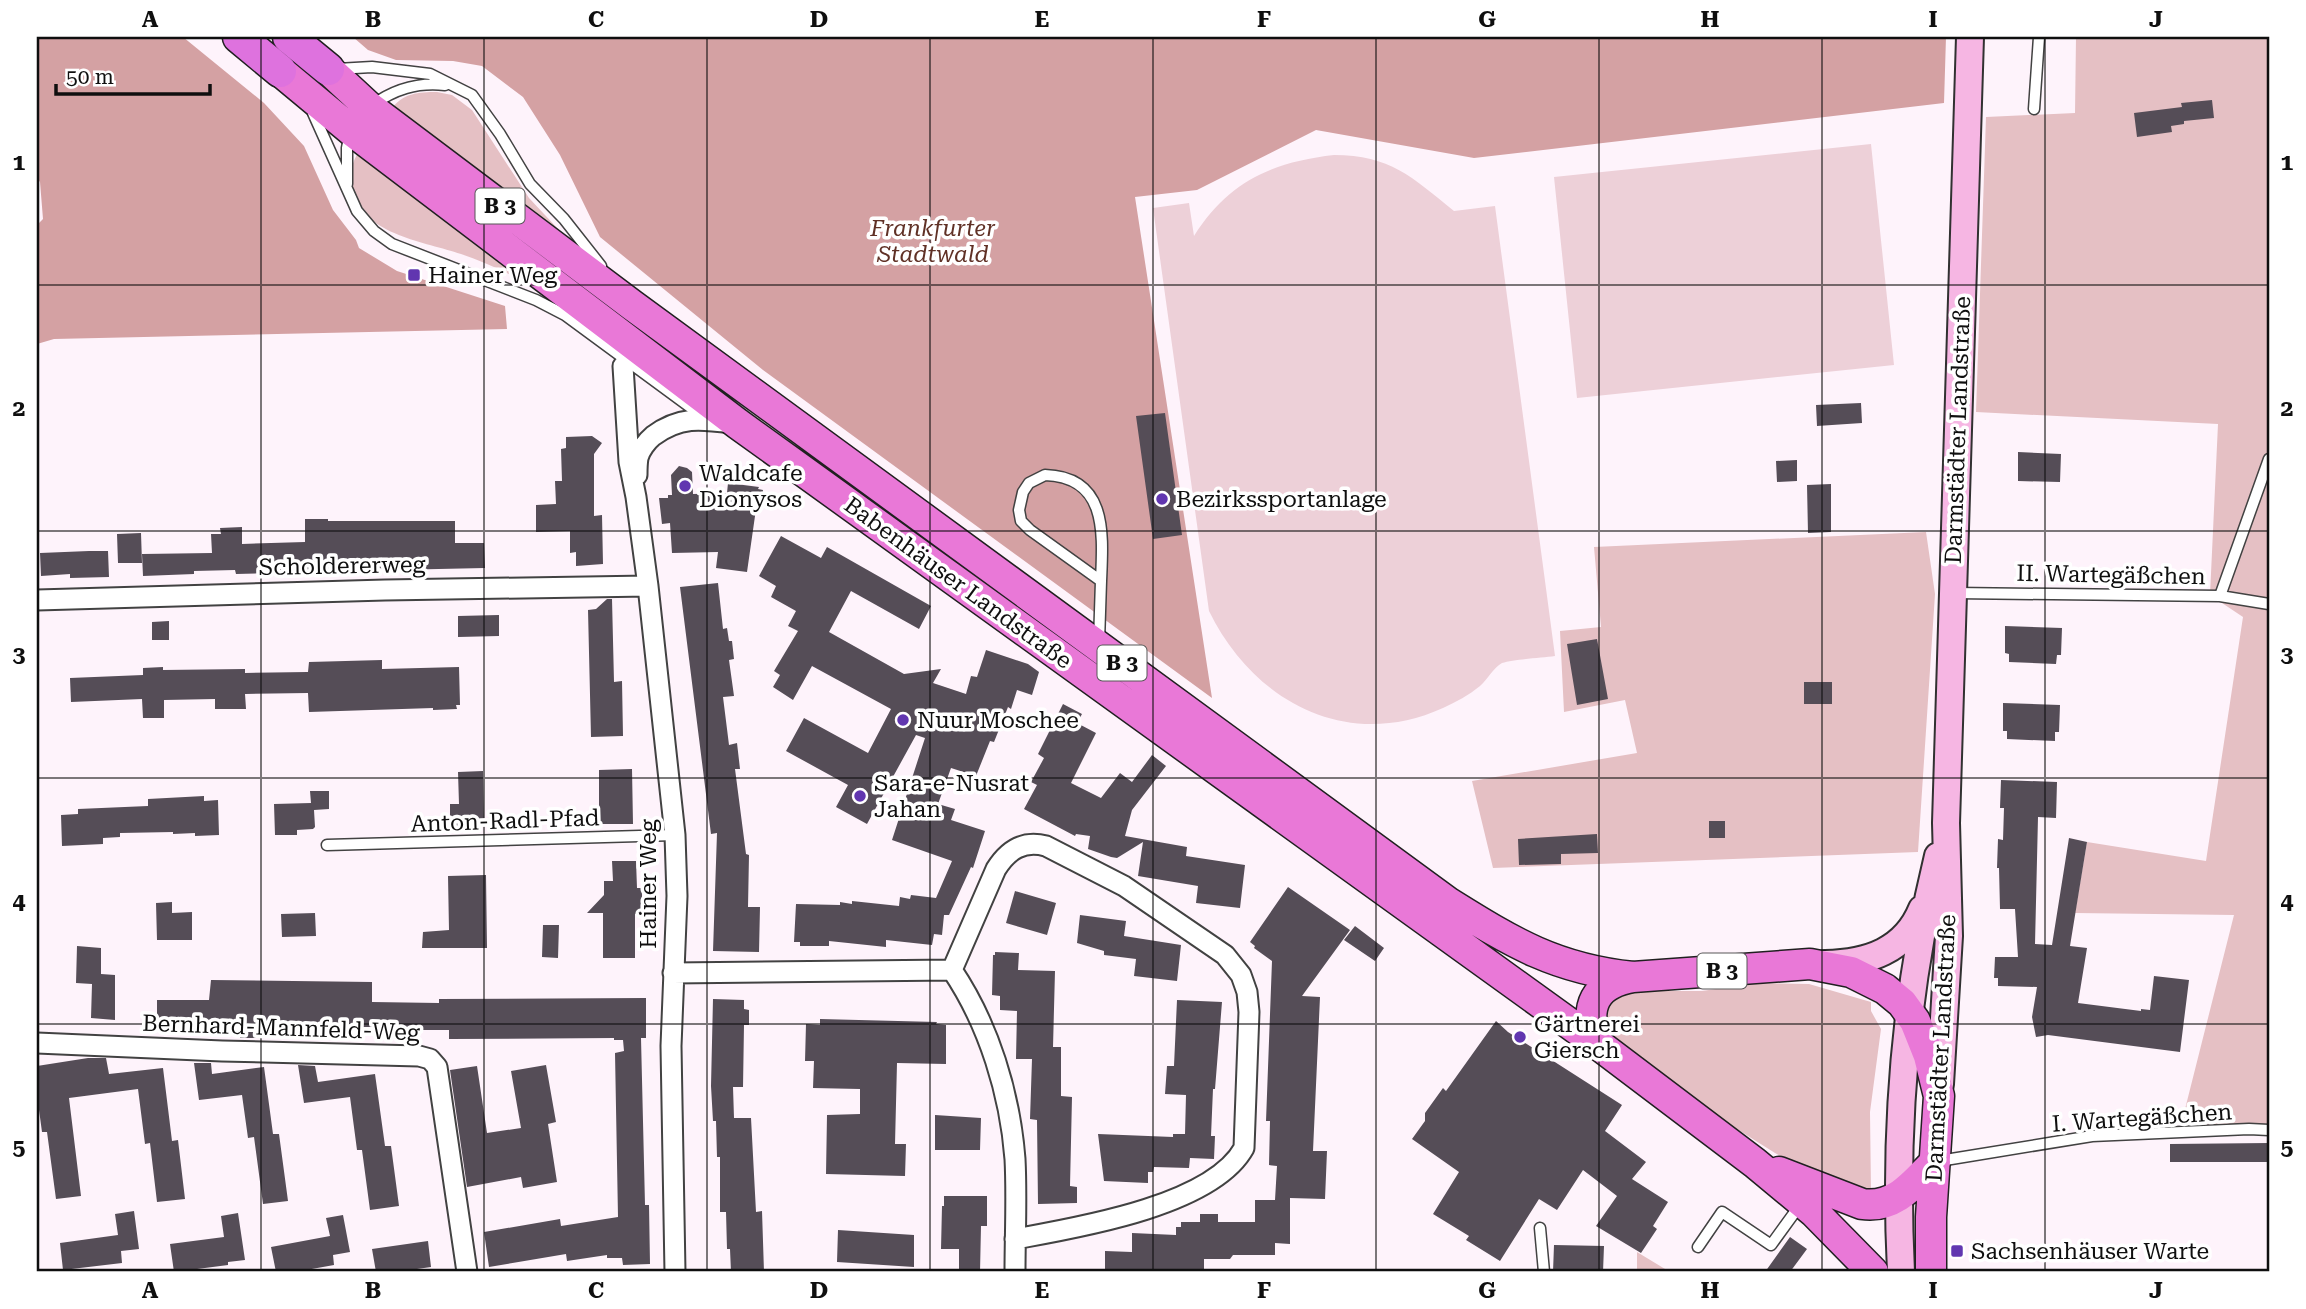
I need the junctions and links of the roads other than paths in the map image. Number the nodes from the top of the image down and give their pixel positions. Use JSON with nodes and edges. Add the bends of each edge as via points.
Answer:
{"nodes":[{"id":1,"x":239,"y":37,"type":"edge"},
{"id":2,"x":289,"y":37,"type":"edge"},
{"id":3,"x":1970,"y":37,"type":"edge"},
{"id":4,"x":2039,"y":37,"type":"edge"},
{"id":5,"x":328,"y":69,"type":"junction"},
{"id":6,"x":280,"y":71,"type":"junction"},
{"id":7,"x":452,"y":85,"type":"junction"},
{"id":8,"x":2034,"y":108,"type":"dead end"},
{"id":9,"x":360,"y":118,"type":"junction"},
{"id":10,"x":350,"y":198,"type":"junction"},
{"id":11,"x":632,"y":305,"type":"junction"},
{"id":12,"x":623,"y":366,"type":"dead end"},
{"id":13,"x":708,"y":420,"type":"junction"},
{"id":14,"x":738,"y":424,"type":"junction"},
{"id":15,"x":2269,"y":459,"type":"edge"},
{"id":16,"x":636,"y":497,"type":"junction"},
{"id":17,"x":1101,"y":581,"type":"junction"},
{"id":18,"x":648,"y":586,"type":"junction"},
{"id":19,"x":1952,"y":593,"type":"junction"},
{"id":20,"x":2220,"y":596,"type":"junction"},
{"id":21,"x":37,"y":600,"type":"edge"},
{"id":22,"x":2269,"y":604,"type":"edge"},
{"id":23,"x":1099,"y":646,"type":"junction"},
{"id":24,"x":1946,"y":823,"type":"junction"},
{"id":25,"x":676,"y":835,"type":"junction"},
{"id":26,"x":331,"y":845,"type":"dead end"},
{"id":27,"x":1930,"y":891,"type":"junction"},
{"id":28,"x":1810,"y":964,"type":"junction"},
{"id":29,"x":952,"y":970,"type":"junction"},
{"id":30,"x":673,"y":973,"type":"junction"},
{"id":31,"x":1633,"y":977,"type":"junction"},
{"id":32,"x":1910,"y":1012,"type":"junction"},
{"id":33,"x":1595,"y":1042,"type":"junction"},
{"id":34,"x":37,"y":1043,"type":"edge"},
{"id":35,"x":1939,"y":1096,"type":"junction"},
{"id":36,"x":2269,"y":1130,"type":"edge"},
{"id":37,"x":1936,"y":1161,"type":"junction"},
{"id":38,"x":1755,"y":1163,"type":"junction"},
{"id":39,"x":1899,"y":1196,"type":"junction"},
{"id":40,"x":1802,"y":1202,"type":"junction"},
{"id":41,"x":1540,"y":1228,"type":"dead end"},
{"id":42,"x":1015,"y":1239,"type":"junction"},
{"id":43,"x":1698,"y":1247,"type":"dead end"},
{"id":44,"x":467,"y":1272,"type":"edge"},
{"id":45,"x":675,"y":1272,"type":"edge"},
{"id":46,"x":1014,"y":1272,"type":"edge"},
{"id":47,"x":1544,"y":1272,"type":"edge"},
{"id":48,"x":1873,"y":1272,"type":"edge"},
{"id":49,"x":1901,"y":1272,"type":"edge"},
{"id":50,"x":1931,"y":1272,"type":"edge"}],
"edges":[{"from":1,"to":6,"type":"highway","name":"Babenhäuser Landstraße","number":"B 3"},
{"from":2,"to":5,"type":"highway","name":"Babenhäuser Landstraße","number":"B 3"},
{"from":3,"to":19,"type":"main road","name":"Darmstädter Landstraße"},
{"from":4,"to":8,"type":"lane"},
{"from":5,"to":7,"type":"lane","via":[[372,66],[430,74]]},
{"from":5,"to":9,"type":"main road","name":"Babenhäuser Landstraße","number":"B 3"},
{"from":6,"to":9,"type":"main road","name":"Babenhäuser Landstraße","number":"B 3"},
{"from":6,"to":10,"type":"lane","via":[[316,118]]},
{"from":7,"to":9,"type":"lane","via":[[406,87],[387,94]]},
{"from":7,"to":11,"type":"lane","via":[[472,94],[530,184]]},
{"from":9,"to":10,"type":"lane","via":[[348,139]]},
{"from":9,"to":11,"type":"main road","name":"Babenhäuser Landstraße","number":"B 3"},
{"from":9,"to":14,"type":"main road","name":"Babenhäuser Landstraße","number":"B 3"},
{"from":10,"to":13,"type":"lane","via":[[374,231],[392,244],[565,315]]},
{"from":11,"to":23,"type":"main road","name":"Babenhäuser Landstraße","number":"B 3"},
{"from":12,"to":16,"type":"street","name":"Hainer Weg","via":[[629,462]]},
{"from":13,"to":14,"type":"street","name":"Hainer Weg"},
{"from":13,"to":16,"type":"street","name":"Hainer Weg","via":[[684,420],[649,439],[638,458]]},
{"from":14,"to":33,"type":"main road","name":"Babenhäuser Landstraße","number":"B 3"},
{"from":15,"to":20,"type":"lane"},
{"from":16,"to":18,"type":"street","name":"Hainer Weg"},
{"from":17,"to":17,"type":"lane","via":[[1102,524],[1097,505],[1084,488],[1061,475],[1045,475],[1029,483],[1019,510],[1021,521]]},
{"from":17,"to":23,"type":"lane"},
{"from":18,"to":21,"type":"street","name":"Scholdererweg"},
{"from":18,"to":25,"type":"street","name":"Hainer Weg"},
{"from":19,"to":20,"type":"lane","name":"II. Wartegäßchen"},
{"from":19,"to":24,"type":"main road","name":"Darmstädter Landstraße"},
{"from":20,"to":22,"type":"lane","name":"II. Wartegäßchen"},
{"from":23,"to":31,"type":"main road","name":"Babenhäuser Landstraße","number":"B 3","via":[[1496,933],[1554,961]]},
{"from":24,"to":27,"type":"main road","name":"Darmstädter Landstraße"},
{"from":24,"to":35,"type":"main road","name":"Darmstädter Landstraße","via":[[1949,936]]},
{"from":25,"to":26,"type":"lane","name":"Anton-Radl-Pfad"},
{"from":25,"to":30,"type":"street","name":"Hainer Weg"},
{"from":27,"to":28,"type":"main road","name":"Babenhäuser Landstraße","via":[[1918,918],[1891,948],[1844,963]]},
{"from":27,"to":32,"type":"main road","name":"Darmstädter Landstraße"},
{"from":28,"to":31,"type":"main road","name":"Babenhäuser Landstraße","number":"B 3"},
{"from":28,"to":32,"type":"main road","name":"Babenhäuser Landstraße","number":"B 3","via":[[1873,982]]},
{"from":29,"to":30,"type":"street"},
{"from":29,"to":42,"type":"street","via":[[979,1019],[1002,1085],[1015,1159]]},
{"from":29,"to":42,"type":"street","via":[[996,869],[1010,851],[1038,844],[1124,886],[1225,955],[1241,975],[1247,992],[1244,1148],[1238,1160],[1210,1181],[1140,1211],[1103,1223]]},
{"from":30,"to":45,"type":"street","name":"Hainer Weg"},
{"from":31,"to":33,"type":"main road","number":"B 3","via":[[1603,987],[1592,1010]]},
{"from":32,"to":35,"type":"main road","name":"Babenhäuser Landstraße","number":"B 3"},
{"from":32,"to":39,"type":"main road","name":"Darmstädter Landstraße"},
{"from":33,"to":38,"type":"main road","name":"Babenhäuser Landstraße","number":"B 3"},
{"from":34,"to":44,"type":"street","name":"Bernhard-Mannfeld-Weg","via":[[430,1059],[438,1067]]},
{"from":35,"to":37,"type":"main road","name":"Darmstädter Landstraße","number":"B 3"},
{"from":36,"to":37,"type":"lane","name":"I. Wartegäßchen","via":[[2092,1136]]},
{"from":37,"to":39,"type":"main road","number":"B 3"},
{"from":37,"to":50,"type":"main road","name":"Darmstädter Landstraße","number":"B 3"},
{"from":38,"to":39,"type":"main road","number":"B 3","via":[[1862,1204],[1883,1204]]},
{"from":38,"to":40,"type":"main road","number":"B 3"},
{"from":39,"to":49,"type":"main road","name":"Darmstädter Landstraße"},
{"from":40,"to":43,"type":"lane","via":[[1771,1245],[1722,1212]]},
{"from":40,"to":48,"type":"main road","number":"B 3"},
{"from":41,"to":47,"type":"lane"},
{"from":42,"to":46,"type":"street"}]}
